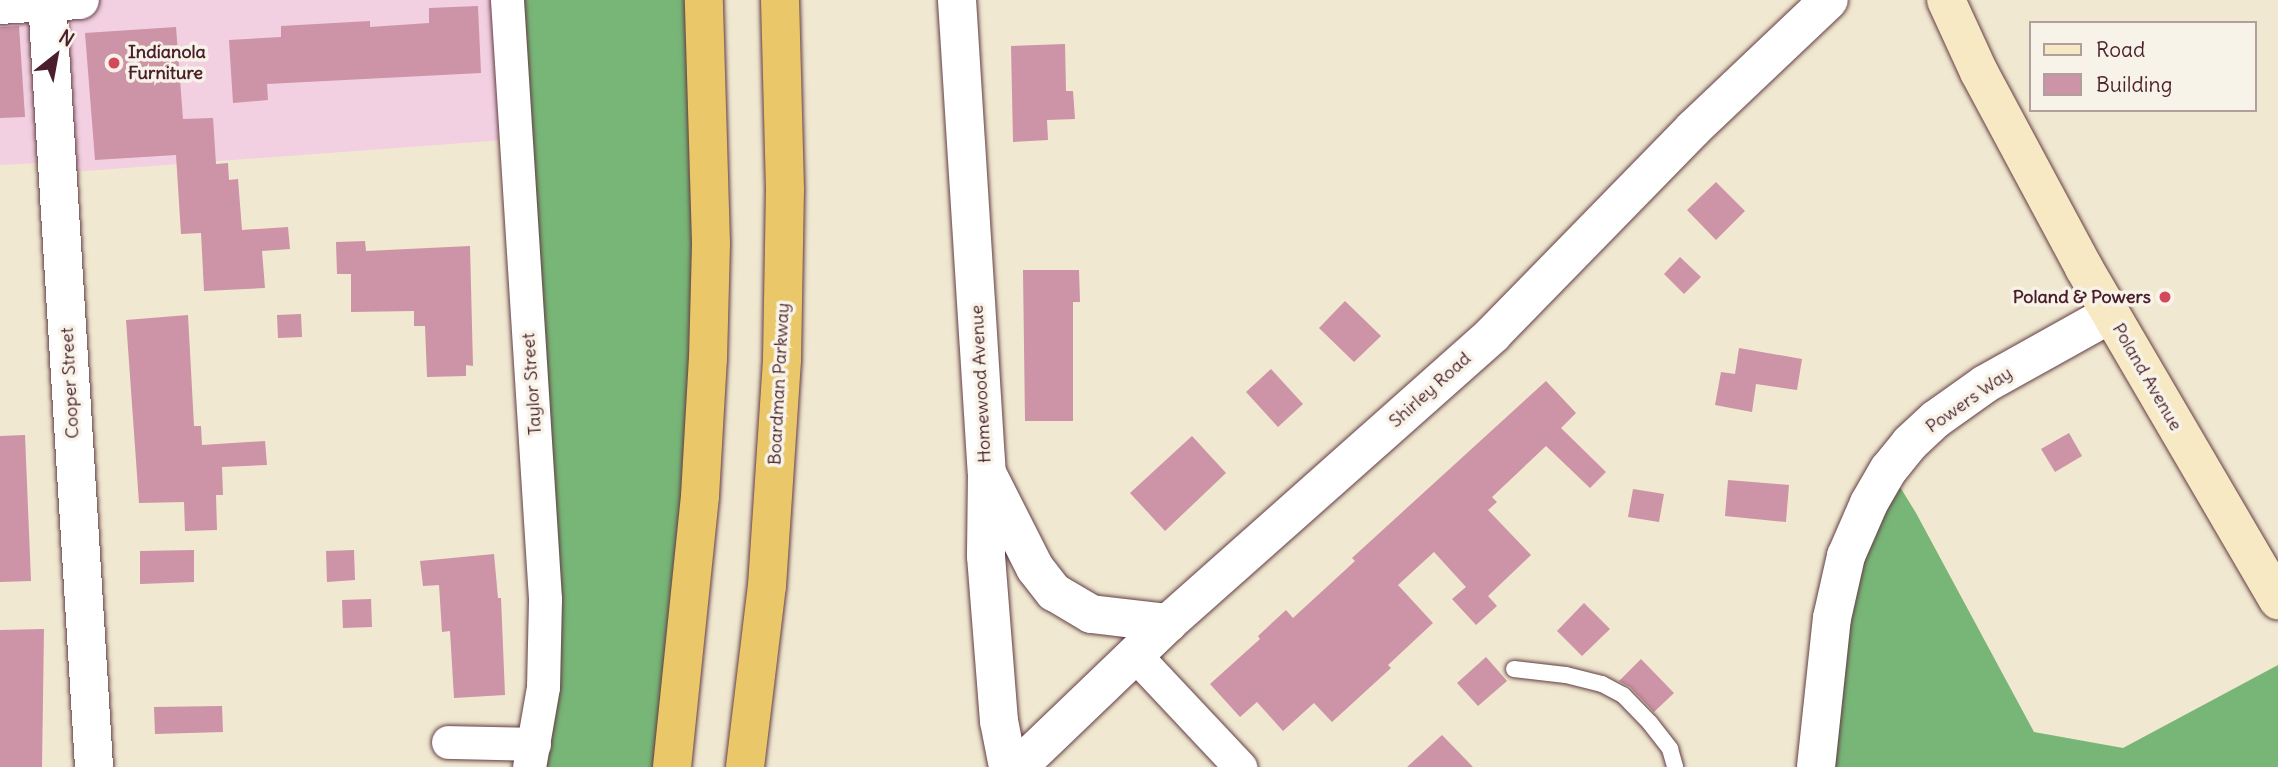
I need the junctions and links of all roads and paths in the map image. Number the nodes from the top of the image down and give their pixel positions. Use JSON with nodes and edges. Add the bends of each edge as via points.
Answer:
{"nodes":[{"id":1,"x":508,"y":0,"type":"edge"},
{"id":2,"x":704,"y":0,"type":"edge"},
{"id":3,"x":780,"y":0,"type":"edge"},
{"id":4,"x":957,"y":0,"type":"edge"},
{"id":5,"x":1829,"y":0,"type":"edge"},
{"id":6,"x":1946,"y":0,"type":"edge"},
{"id":7,"x":58,"y":1,"type":"edge"},
{"id":8,"x":0,"y":5,"type":"edge"},
{"id":9,"x":2111,"y":314,"type":"junction"},
{"id":10,"x":987,"y":472,"type":"junction"},
{"id":11,"x":2278,"y":600,"type":"edge"},
{"id":12,"x":1168,"y":623,"type":"junction"},
{"id":13,"x":1135,"y":655,"type":"junction"},
{"id":14,"x":1514,"y":669,"type":"dead end"},
{"id":15,"x":448,"y":742,"type":"dead end"},
{"id":16,"x":531,"y":756,"type":"edge"},
{"id":17,"x":94,"y":767,"type":"edge"},
{"id":18,"x":672,"y":767,"type":"edge"},
{"id":19,"x":745,"y":767,"type":"edge"},
{"id":20,"x":1007,"y":767,"type":"edge"},
{"id":21,"x":1018,"y":767,"type":"edge"},
{"id":22,"x":1240,"y":767,"type":"edge"},
{"id":23,"x":1675,"y":767,"type":"edge"},
{"id":24,"x":1816,"y":767,"type":"edge"}],
"edges":[{"from":1,"to":16,"type":"street","name":"Taylor Street","via":[[545,599],[543,687]]},
{"from":2,"to":18,"type":"highway","via":[[711,243],[708,359],[700,496]]},
{"from":3,"to":19,"type":"highway","name":"Boardman Parkway","via":[[785,190],[782,359],[767,586]]},
{"from":4,"to":10,"type":"street","name":"Homewood Avenue"},
{"from":5,"to":12,"type":"street","name":"Shirley Road","via":[[1693,129],[1493,334]]},
{"from":6,"to":9,"type":"main road","name":"Poland Avenue","via":[[1979,72]]},
{"from":7,"to":8,"type":"street"},
{"from":7,"to":17,"type":"street","name":"Cooper Street"},
{"from":9,"to":11,"type":"main road","name":"Poland Avenue"},
{"from":9,"to":24,"type":"street","name":"Powers Way","via":[[1985,384],[1936,419],[1889,470],[1868,503],[1846,556],[1832,618]]},
{"from":10,"to":12,"type":"street","via":[[1035,568],[1054,592],[1091,614]]},
{"from":10,"to":20,"type":"street","name":"Homewood Avenue","via":[[986,555]]},
{"from":12,"to":13,"type":"street","name":"Shirley Road"},
{"from":13,"to":21,"type":"street","name":"Shirley Road"},
{"from":13,"to":22,"type":"street"},
{"from":14,"to":23,"type":"lane","via":[[1566,675],[1623,695],[1670,749]]},
{"from":15,"to":16,"type":"street"}]}
